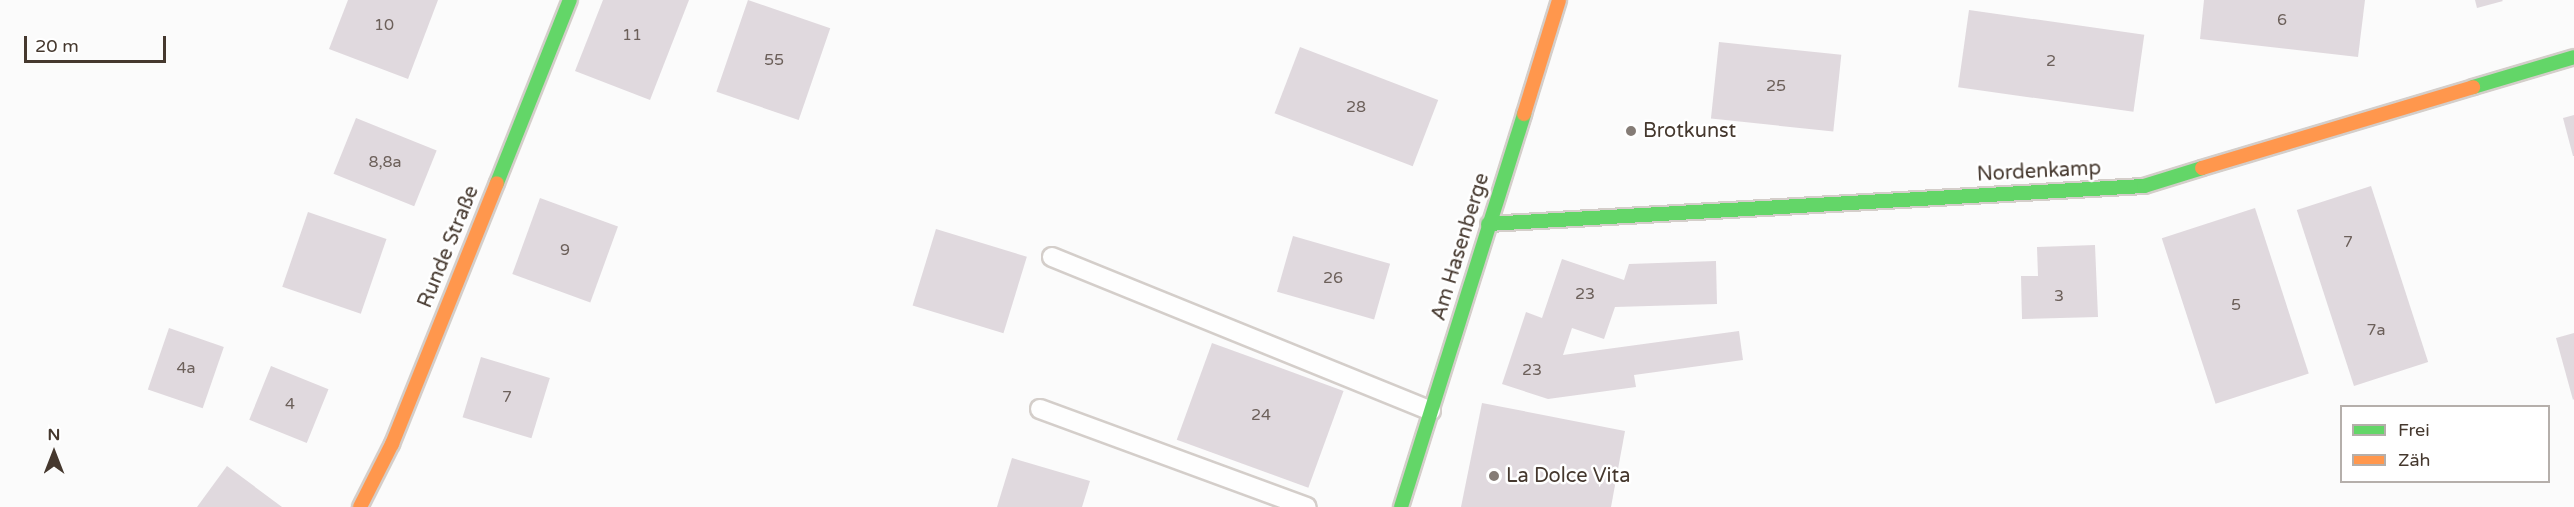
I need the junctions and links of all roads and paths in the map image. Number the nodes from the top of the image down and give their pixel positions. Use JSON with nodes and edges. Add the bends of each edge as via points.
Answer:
{"nodes":[{"id":1,"x":570,"y":0,"type":"edge"},
{"id":2,"x":1559,"y":0,"type":"edge"},
{"id":3,"x":2574,"y":57,"type":"edge"},
{"id":4,"x":1488,"y":224,"type":"junction"},
{"id":5,"x":1052,"y":257,"type":"dead end"},
{"id":6,"x":1040,"y":410,"type":"dead end"},
{"id":7,"x":1431,"y":411,"type":"junction"},
{"id":8,"x":360,"y":507,"type":"edge"},
{"id":9,"x":1307,"y":507,"type":"edge"},
{"id":10,"x":1401,"y":507,"type":"edge"}],
"edges":[{"from":1,"to":8,"type":"street","name":"Runde Straße","via":[[392,444]]},
{"from":2,"to":4,"type":"street","name":"Am Hasenberge"},
{"from":3,"to":4,"type":"street","name":"Nordenkamp","via":[[2144,186]]},
{"from":4,"to":7,"type":"street","name":"Am Hasenberge"},
{"from":5,"to":7,"type":"lane"},
{"from":6,"to":9,"type":"lane"},
{"from":7,"to":10,"type":"street","name":"Am Hasenberge"}]}
